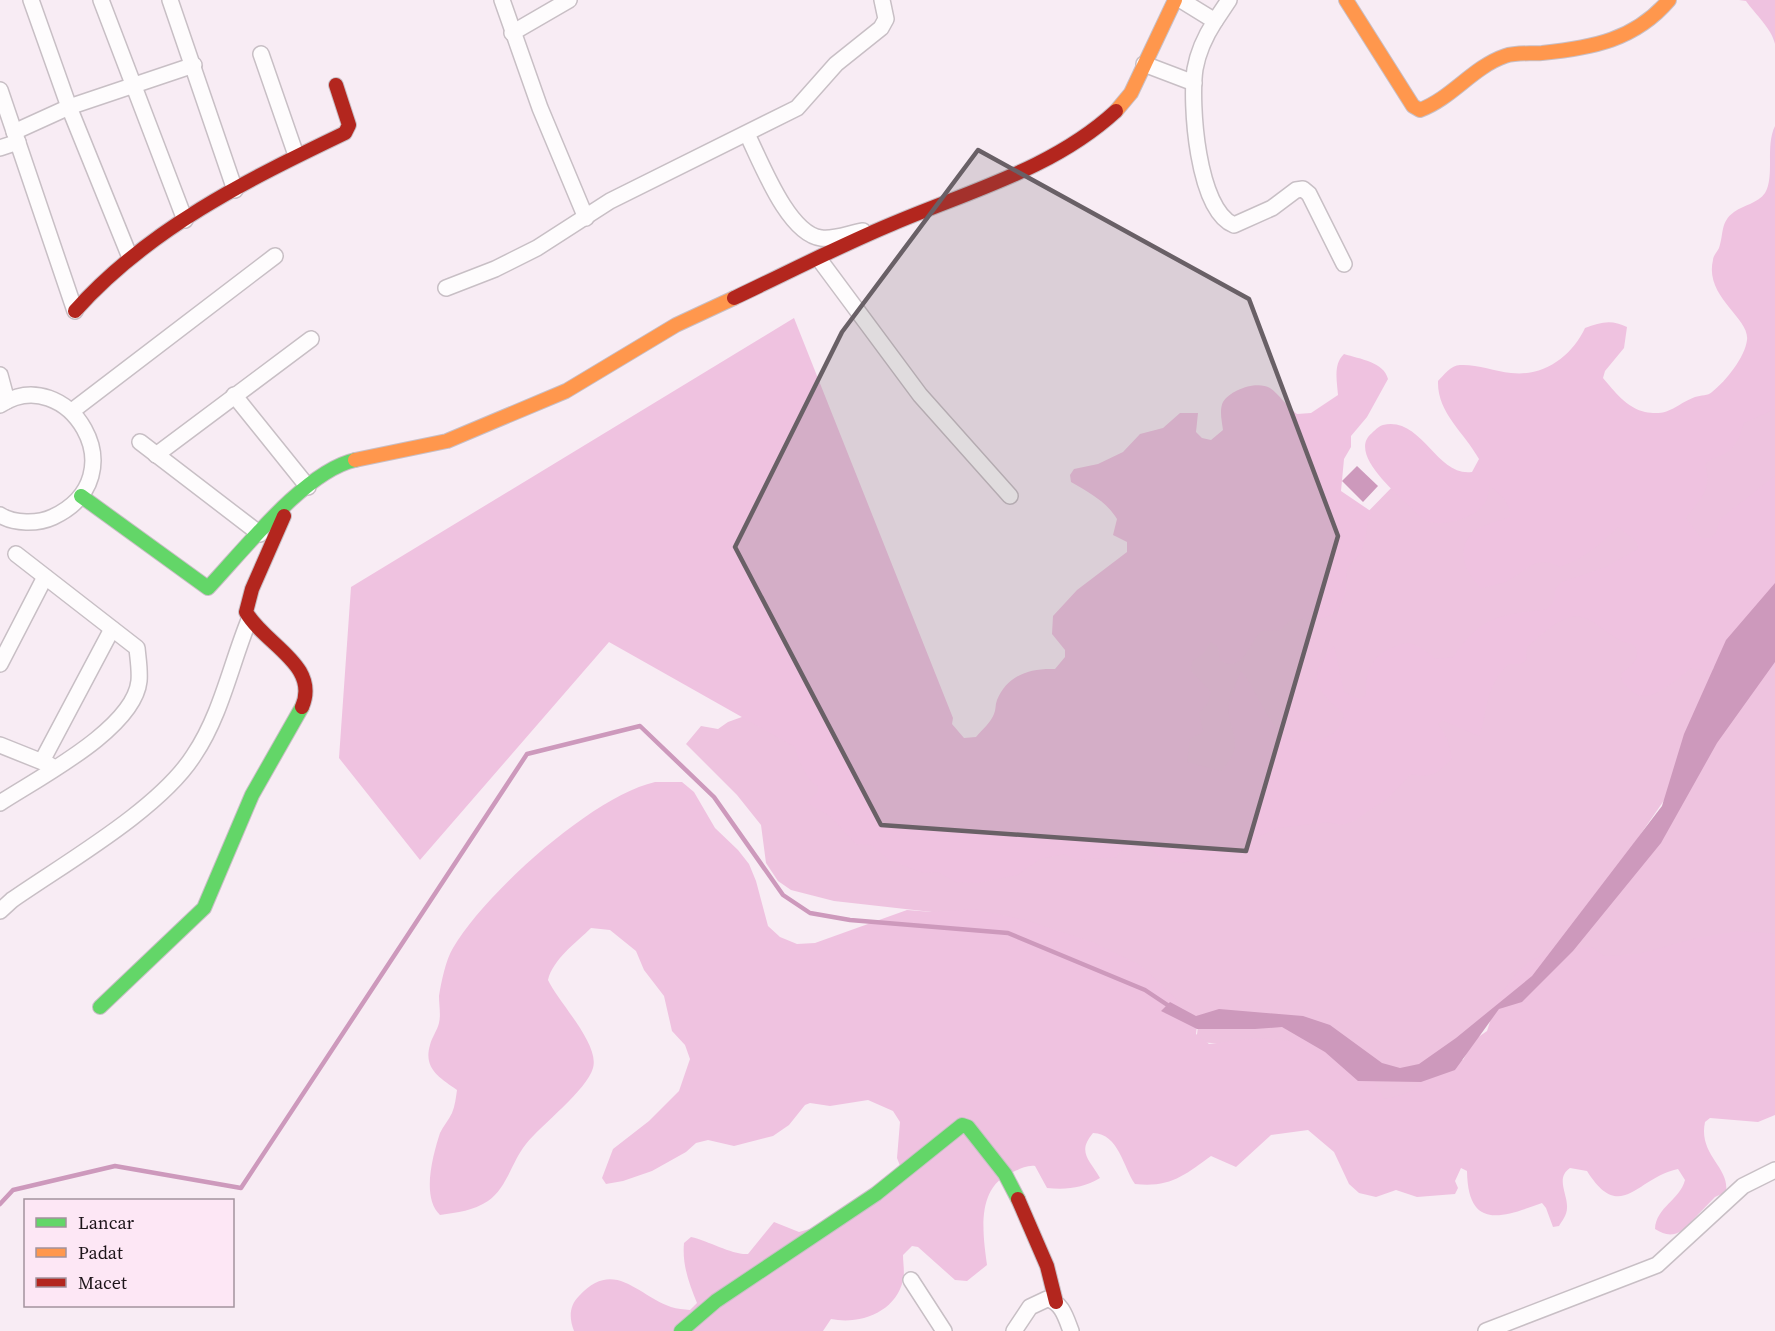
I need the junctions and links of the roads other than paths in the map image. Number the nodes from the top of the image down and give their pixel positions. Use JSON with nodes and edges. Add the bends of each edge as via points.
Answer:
{"nodes":[{"id":1,"x":31,"y":0,"type":"edge"},
{"id":2,"x":101,"y":0,"type":"edge"},
{"id":3,"x":170,"y":0,"type":"edge"},
{"id":4,"x":502,"y":0,"type":"edge"},
{"id":5,"x":569,"y":0,"type":"edge"},
{"id":6,"x":882,"y":0,"type":"edge"},
{"id":7,"x":1175,"y":0,"type":"edge"},
{"id":8,"x":1181,"y":0,"type":"edge"},
{"id":9,"x":1229,"y":0,"type":"edge"},
{"id":10,"x":1346,"y":0,"type":"edge"},
{"id":11,"x":1668,"y":0,"type":"edge"},
{"id":12,"x":1215,"y":21,"type":"junction"},
{"id":13,"x":512,"y":33,"type":"junction"},
{"id":14,"x":261,"y":54,"type":"dead end"},
{"id":15,"x":1144,"y":64,"type":"junction"},
{"id":16,"x":194,"y":65,"type":"junction"},
{"id":17,"x":1194,"y":83,"type":"junction"},
{"id":18,"x":131,"y":84,"type":"junction"},
{"id":19,"x":336,"y":85,"type":"dead end"},
{"id":20,"x":0,"y":90,"type":"edge"},
{"id":21,"x":69,"y":107,"type":"junction"},
{"id":22,"x":4,"y":115,"type":"edge"},
{"id":23,"x":747,"y":135,"type":"junction"},
{"id":24,"x":16,"y":137,"type":"junction"},
{"id":25,"x":0,"y":148,"type":"edge"},
{"id":26,"x":296,"y":155,"type":"junction"},
{"id":27,"x":236,"y":190,"type":"junction"},
{"id":28,"x":586,"y":218,"type":"junction"},
{"id":29,"x":184,"y":219,"type":"junction"},
{"id":30,"x":891,"y":224,"type":"junction"},
{"id":31,"x":129,"y":255,"type":"junction"},
{"id":32,"x":275,"y":256,"type":"dead end"},
{"id":33,"x":819,"y":259,"type":"junction"},
{"id":34,"x":1344,"y":264,"type":"dead end"},
{"id":35,"x":446,"y":288,"type":"dead end"},
{"id":36,"x":75,"y":311,"type":"joint"},
{"id":37,"x":311,"y":339,"type":"dead end"},
{"id":38,"x":0,"y":375,"type":"edge"},
{"id":39,"x":234,"y":395,"type":"junction"},
{"id":40,"x":3,"y":403,"type":"edge"},
{"id":41,"x":72,"y":411,"type":"junction"},
{"id":42,"x":140,"y":442,"type":"dead end"},
{"id":43,"x":156,"y":455,"type":"junction"},
{"id":44,"x":308,"y":487,"type":"junction"},
{"id":45,"x":81,"y":496,"type":"junction"},
{"id":46,"x":1010,"y":496,"type":"dead end"},
{"id":47,"x":290,"y":501,"type":"junction"},
{"id":48,"x":0,"y":514,"type":"edge"},
{"id":49,"x":260,"y":534,"type":"junction"},
{"id":50,"x":16,"y":554,"type":"dead end"},
{"id":51,"x":45,"y":577,"type":"junction"},
{"id":52,"x":249,"y":620,"type":"junction"},
{"id":53,"x":112,"y":629,"type":"junction"},
{"id":54,"x":0,"y":664,"type":"edge"},
{"id":55,"x":0,"y":746,"type":"edge"},
{"id":56,"x":42,"y":762,"type":"junction"},
{"id":57,"x":57,"y":768,"type":"junction"},
{"id":58,"x":0,"y":803,"type":"edge"},
{"id":59,"x":0,"y":911,"type":"edge"},
{"id":60,"x":100,"y":1007,"type":"dead end"},
{"id":61,"x":1775,"y":1170,"type":"edge"},
{"id":62,"x":911,"y":1280,"type":"dead end"},
{"id":63,"x":1056,"y":1302,"type":"junction"},
{"id":64,"x":681,"y":1331,"type":"edge"},
{"id":65,"x":944,"y":1331,"type":"edge"},
{"id":66,"x":1014,"y":1331,"type":"edge"},
{"id":67,"x":1071,"y":1331,"type":"edge"},
{"id":68,"x":1486,"y":1331,"type":"edge"}],
"edges":[{"from":1,"to":21,"type":"street"},
{"from":2,"to":18,"type":"street"},
{"from":3,"to":16,"type":"street"},
{"from":4,"to":13,"type":"street"},
{"from":5,"to":13,"type":"street"},
{"from":6,"to":23,"type":"street","via":[[886,15],[880,28],[836,64],[797,108]]},
{"from":7,"to":15,"type":"street"},
{"from":8,"to":12,"type":"street"},
{"from":9,"to":12,"type":"street"},
{"from":10,"to":11,"type":"street","via":[[1413,106],[1420,110],[1440,101],[1509,54],[1549,52],[1619,37],[1642,26]]},
{"from":12,"to":17,"type":"street","via":[[1203,42]]},
{"from":13,"to":28,"type":"street"},
{"from":14,"to":26,"type":"street"},
{"from":15,"to":17,"type":"street"},
{"from":15,"to":30,"type":"street","via":[[1122,106],[1072,146],[1039,165]]},
{"from":16,"to":18,"type":"street"},
{"from":16,"to":27,"type":"street"},
{"from":17,"to":34,"type":"street","via":[[1201,166],[1219,215],[1234,225],[1303,189]]},
{"from":18,"to":21,"type":"street"},
{"from":18,"to":29,"type":"street"},
{"from":19,"to":26,"type":"street","via":[[349,129]]},
{"from":20,"to":22,"type":"street"},
{"from":21,"to":24,"type":"street"},
{"from":21,"to":31,"type":"street"},
{"from":22,"to":24,"type":"street"},
{"from":23,"to":28,"type":"street","via":[[610,201]]},
{"from":23,"to":30,"type":"street","via":[[793,220],[809,235],[823,238]]},
{"from":24,"to":25,"type":"street"},
{"from":24,"to":36,"type":"street"},
{"from":26,"to":27,"type":"street"},
{"from":27,"to":29,"type":"street"},
{"from":28,"to":35,"type":"street","via":[[526,253]]},
{"from":29,"to":31,"type":"street"},
{"from":30,"to":33,"type":"street"},
{"from":31,"to":36,"type":"street","via":[[96,284]]},
{"from":32,"to":41,"type":"street"},
{"from":33,"to":44,"type":"street","via":[[676,325],[599,373],[528,409],[447,441],[348,462]]},
{"from":33,"to":46,"type":"street","via":[[920,395]]},
{"from":37,"to":39,"type":"street"},
{"from":38,"to":40,"type":"street"},
{"from":39,"to":43,"type":"street"},
{"from":39,"to":44,"type":"street"},
{"from":40,"to":41,"type":"street","via":[[29,396],[51,400]]},
{"from":41,"to":45,"type":"street","via":[[86,429],[93,452],[91,475]]},
{"from":42,"to":43,"type":"street"},
{"from":43,"to":49,"type":"street"},
{"from":44,"to":47,"type":"street"},
{"from":45,"to":48,"type":"street","via":[[66,511],[46,520],[25,522]]},
{"from":45,"to":49,"type":"street","via":[[208,588]]},
{"from":47,"to":49,"type":"street"},
{"from":47,"to":52,"type":"street","via":[[247,602]]},
{"from":50,"to":51,"type":"street"},
{"from":51,"to":53,"type":"street"},
{"from":51,"to":54,"type":"street"},
{"from":52,"to":59,"type":"street","via":[[208,733],[181,773],[137,812]]},
{"from":52,"to":60,"type":"street","via":[[306,680],[309,690],[251,797],[210,902],[168,947]]},
{"from":53,"to":56,"type":"street"},
{"from":53,"to":57,"type":"street","via":[[137,648],[139,682],[125,711],[101,736]]},
{"from":55,"to":56,"type":"street"},
{"from":56,"to":57,"type":"street"},
{"from":57,"to":58,"type":"street"},
{"from":61,"to":68,"type":"street","via":[[1743,1186],[1657,1265]]},
{"from":62,"to":65,"type":"street"},
{"from":63,"to":64,"type":"street","via":[[1047,1266],[1011,1183],[968,1127],[962,1125],[876,1194],[716,1301]]},
{"from":63,"to":66,"type":"street","via":[[1047,1299],[1036,1303]]},
{"from":63,"to":67,"type":"street"}]}
